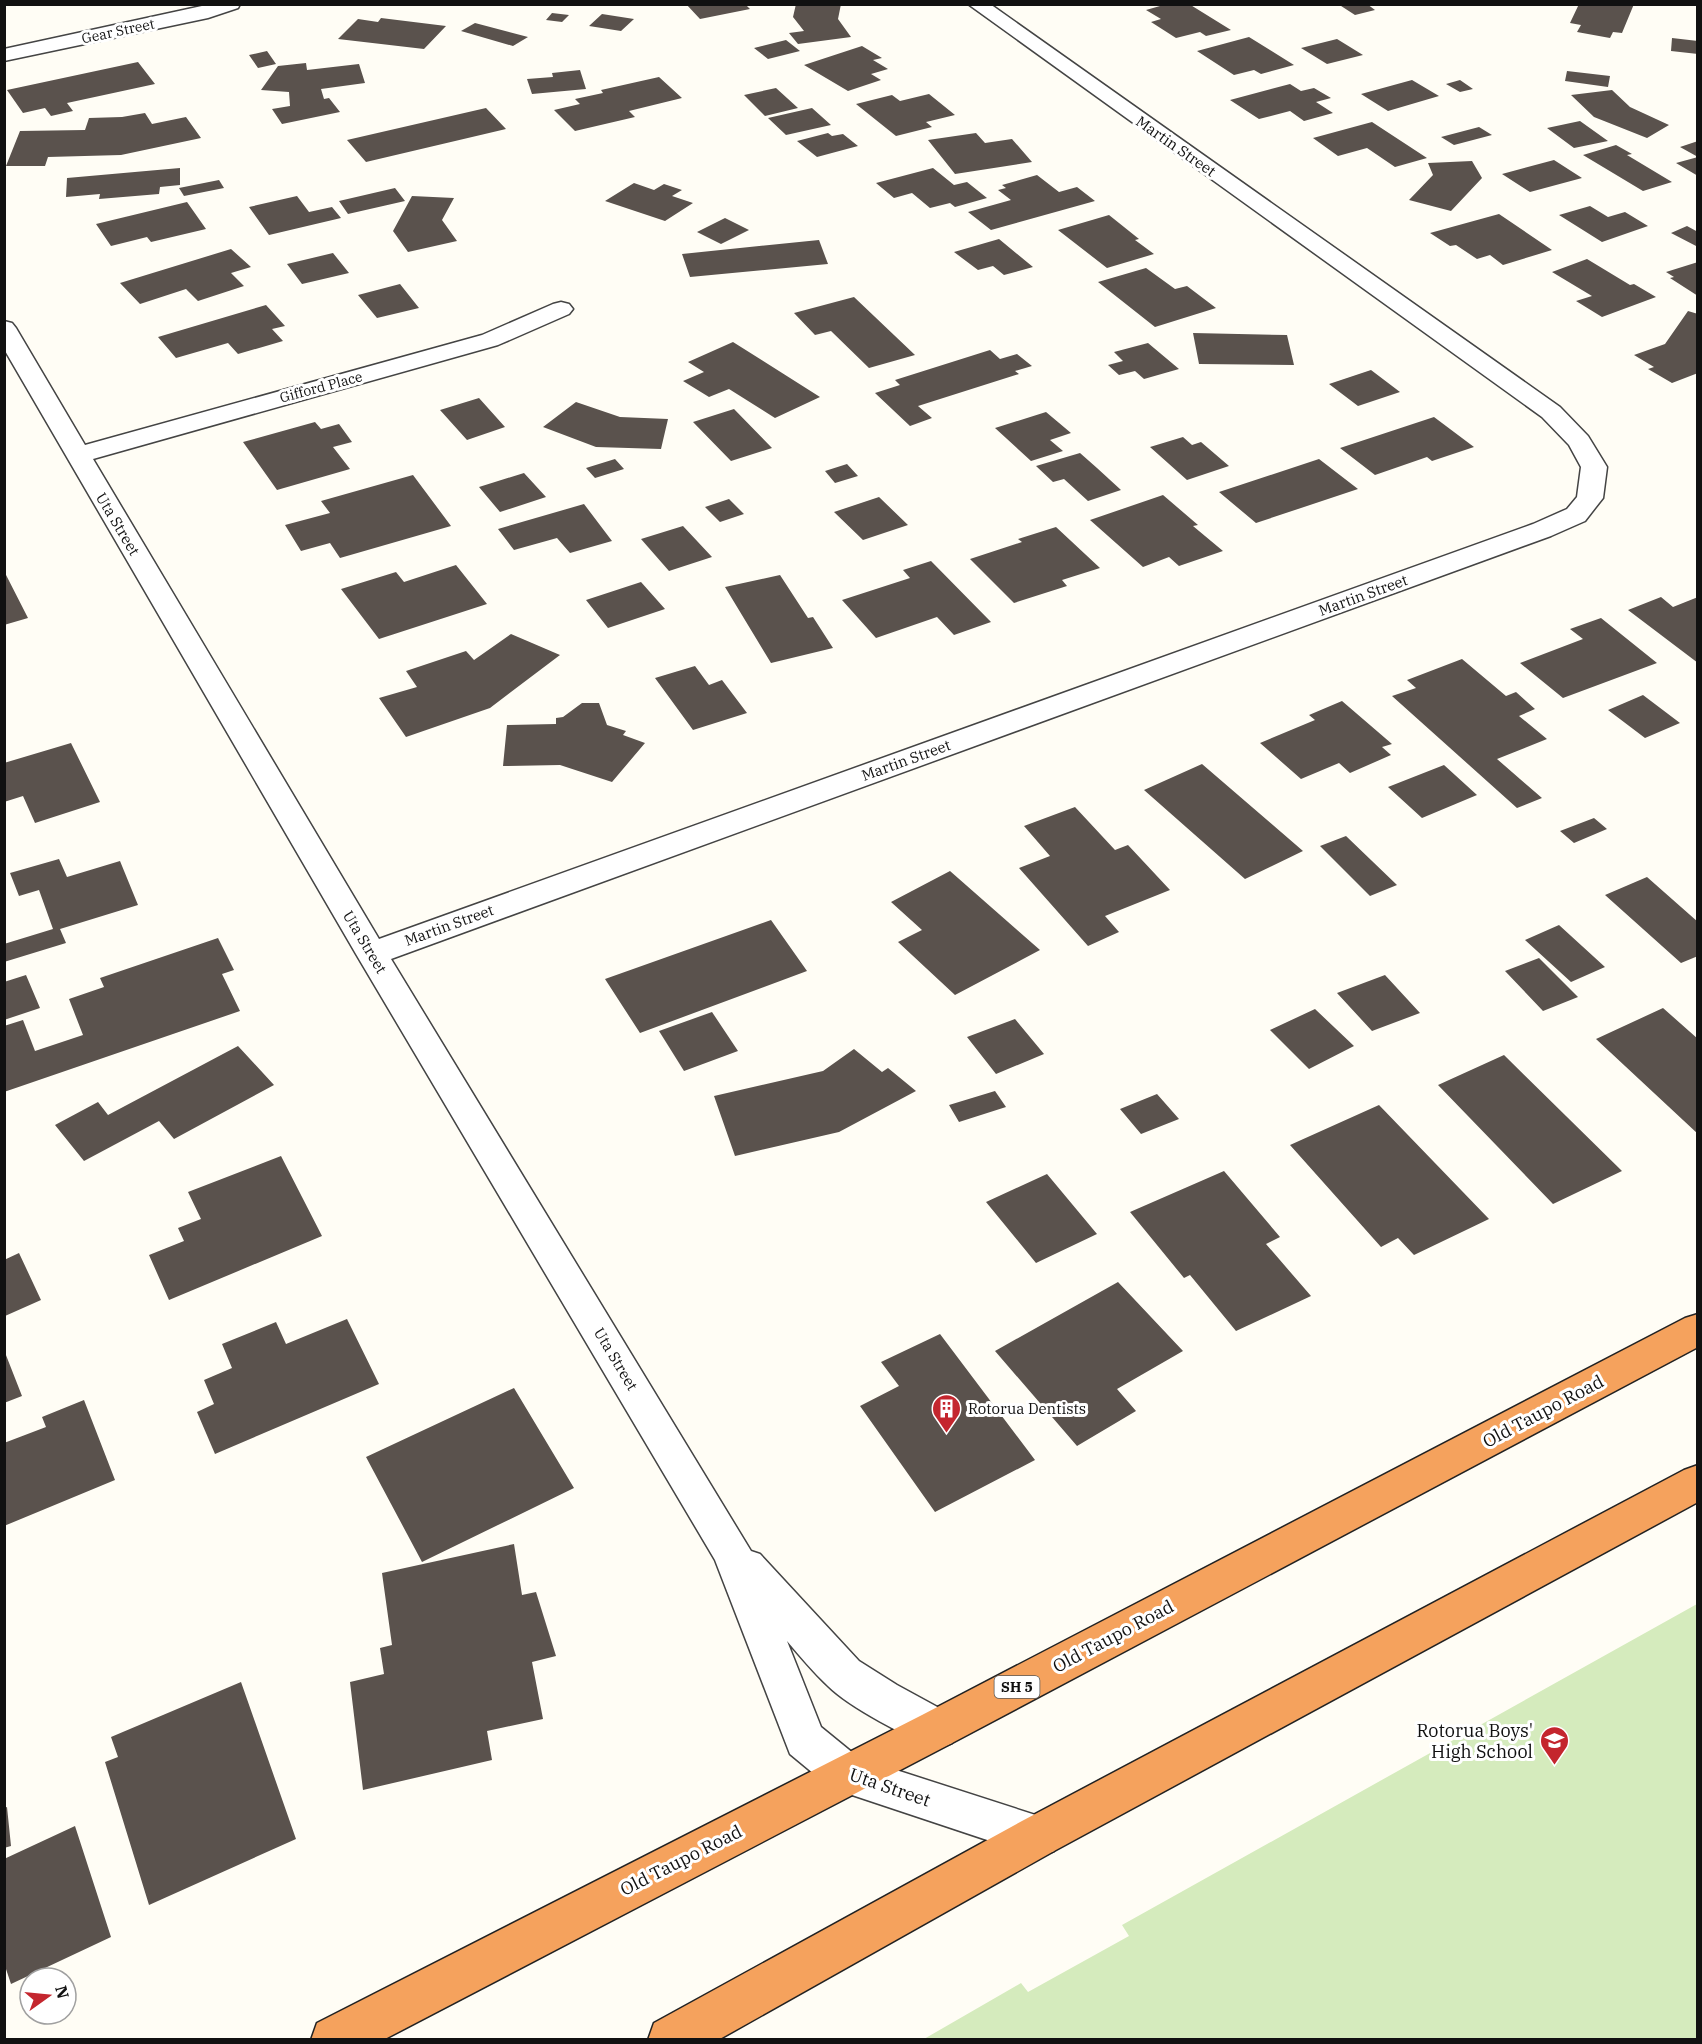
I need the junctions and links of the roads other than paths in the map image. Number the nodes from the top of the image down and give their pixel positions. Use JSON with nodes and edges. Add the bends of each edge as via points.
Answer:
{"nodes":[{"id":1,"x":231,"y":4,"type":"edge"},
{"id":2,"x":977,"y":4,"type":"edge"},
{"id":3,"x":4,"y":55,"type":"edge"},
{"id":4,"x":561,"y":309,"type":"dead end"},
{"id":5,"x":4,"y":328,"type":"edge"},
{"id":6,"x":78,"y":455,"type":"junction"},
{"id":7,"x":372,"y":954,"type":"junction"},
{"id":8,"x":1698,"y":1329,"type":"edge"},
{"id":9,"x":1698,"y":1482,"type":"edge"},
{"id":10,"x":732,"y":1553,"type":"junction"},
{"id":11,"x":937,"y":1729,"type":"junction"},
{"id":12,"x":846,"y":1774,"type":"junction"},
{"id":13,"x":1038,"y":1836,"type":"junction"},
{"id":14,"x":334,"y":2040,"type":"edge"},
{"id":15,"x":670,"y":2040,"type":"edge"}],
"edges":[{"from":1,"to":3,"type":"street","name":"Gear Street"},
{"from":2,"to":7,"type":"street","name":"Martin Street","via":[[1551,412],[1579,441],[1594,467],[1590,498],[1576,515],[1542,530]]},
{"from":4,"to":6,"type":"street","name":"Gifford Place","via":[[490,340]]},
{"from":5,"to":6,"type":"street","name":"Uta Street"},
{"from":6,"to":7,"type":"street","name":"Uta Street"},
{"from":7,"to":10,"type":"street","name":"Uta Street"},
{"from":8,"to":11,"type":"highway","name":"Old Taupo Road","number":"SH 5"},
{"from":9,"to":13,"type":"highway"},
{"from":10,"to":11,"type":"street","name":"Uta Street","via":[[844,1674]]},
{"from":10,"to":12,"type":"street","name":"Uta Street","via":[[805,1740]]},
{"from":11,"to":12,"type":"highway","name":"Old Taupo Road","number":"SH 5"},
{"from":12,"to":13,"type":"street","name":"Uta Street"},
{"from":12,"to":14,"type":"highway","name":"Old Taupo Road","number":"SH 5"},
{"from":13,"to":15,"type":"highway"}]}
